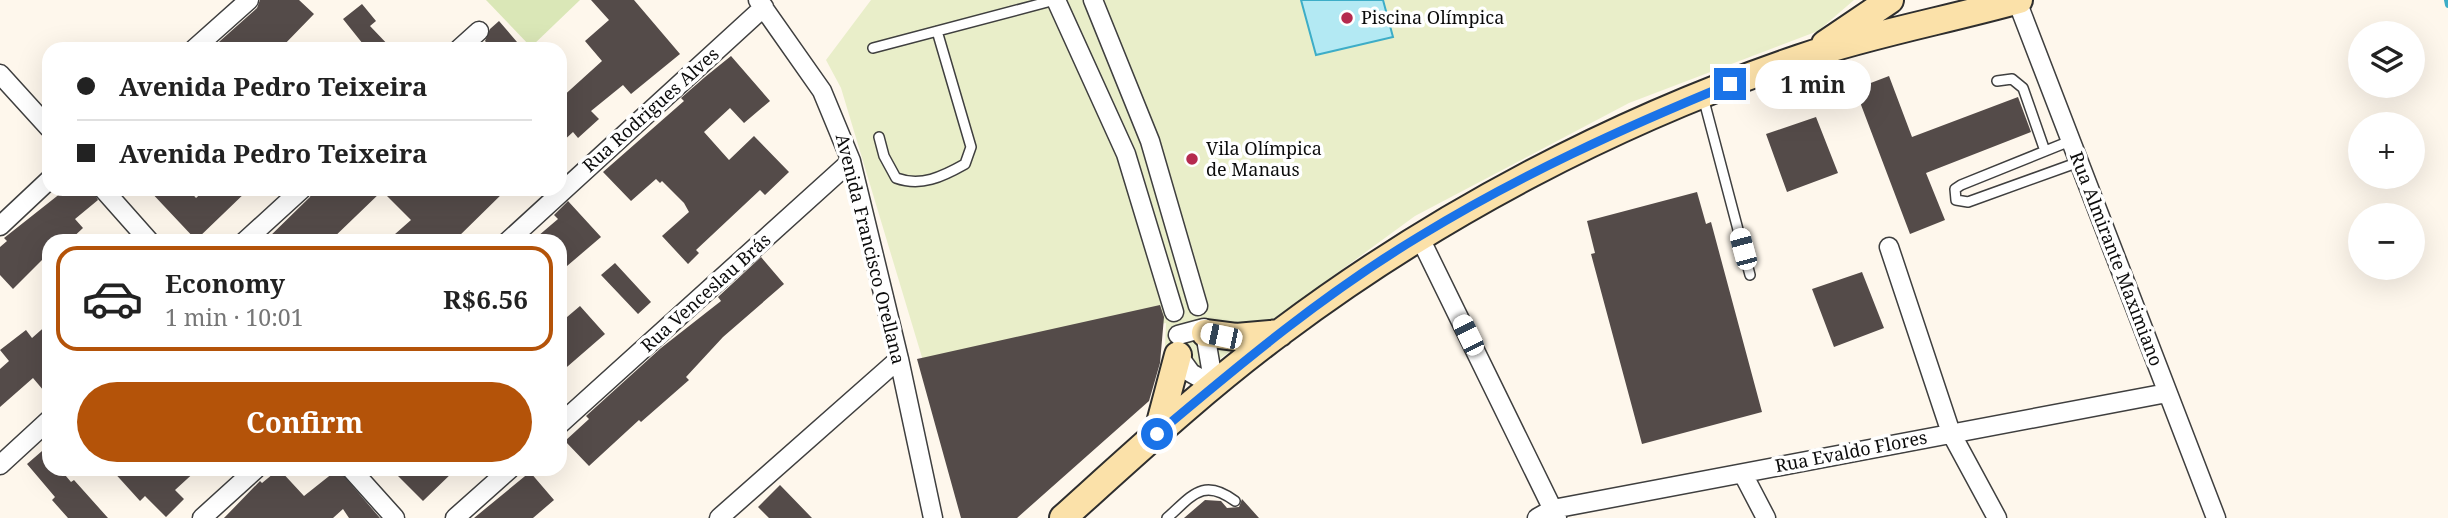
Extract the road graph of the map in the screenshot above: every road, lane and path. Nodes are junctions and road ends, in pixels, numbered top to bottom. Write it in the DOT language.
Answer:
graph roads {
  1 [pos="249,0"];
  2 [pos="1055,0"];
  3 [pos="1093,0"];
  4 [pos="1890,0"];
  5 [pos="2018,0"];
  6 [pos="761,4"];
  7 [pos="479,31"];
  8 [pos="937,31"];
  9 [pos="202,42"];
  10 [pos="467,42"];
  11 [pos="873,48"];
  12 [pos="1802,58"];
  13 [pos="0,74"];
  14 [pos="1997,81"];
  15 [pos="1702,96"];
  16 [pos="42,120"];
  17 [pos="879,137"];
  18 [pos="1150,141"];
  19 [pos="2070,141"];
  20 [pos="2045,151"];
  21 [pos="1126,154"];
  22 [pos="851,161"];
  23 [pos="2079,162"];
  24 [pos="567,186"];
  25 [pos="42,187"];
  26 [pos="109,196"];
  27 [pos="294,196"];
  28 [pos="556,196"];
  29 [pos="0,226"];
  30 [pos="143,234"];
  31 [pos="252,234"];
  32 [pos="516,234"];
  33 [pos="1419,236"];
  34 [pos="1889,247"];
  35 [pos="1750,275"];
  36 [pos="1199,306"];
  37 [pos="1174,312"];
  38 [pos="1205,331"];
  39 [pos="1280,332"];
  40 [pos="1178,345"];
  41 [pos="899,359"];
  42 [pos="1214,386"];
  43 [pos="2167,393"];
  44 [pos="567,418"];
  45 [pos="42,426"];
  46 [pos="1951,433"];
  47 [pos="1157,434"];
  48 [pos="0,465"];
  49 [pos="1744,474"];
  50 [pos="248,476"];
  51 [pos="357,476"];
  52 [pos="502,476"];
  53 [pos="1235,501"];
  54 [pos="1549,515"];
  55 [pos="202,518"];
  56 [pos="396,518"];
  57 [pos="455,518"];
  58 [pos="719,518"];
  59 [pos="933,518"];
  60 [pos="1063,518"];
  61 [pos="1167,518"];
  62 [pos="1766,518"];
  63 [pos="1997,518"];
  64 [pos="2216,518"];
  1 -- 9 [label="street"];
  2 -- 8 [label="lane"];
  2 -- 21 [label="street"];
  3 -- 18 [label="street"];
  4 -- 12 [label="street"];
  5 -- 12 [label="street"];
  5 -- 19 [label="street, Rua Almirante Maximiano"];
  6 -- 22 [label="street, Avenida Francisco Orellana"];
  6 -- 24 [label="street, Rua Rodrigues Alves"];
  7 -- 10 [label="street"];
  8 -- 11 [label="lane"];
  8 -- 17 [label="lane"];
  12 -- 15 [label="street"];
  13 -- 16 [label="street"];
  14 -- 20 [label="lane"];
  15 -- 33 [label="street"];
  15 -- 35 [label="lane"];
  18 -- 21 [label="street"];
  18 -- 36 [label="street"];
  19 -- 20 [label="lane"];
  19 -- 23 [label="street, Rua Almirante Maximiano"];
  20 -- 23 [label="lane"];
  21 -- 37 [label="street"];
  22 -- 41 [label="street, Avenida Francisco Orellana"];
  22 -- 44 [label="street, Rua Venceslau Brás"];
  23 -- 43 [label="street, Rua Almirante Maximiano"];
  25 -- 29 [label="street"];
  26 -- 30 [label="street"];
  27 -- 31 [label="street"];
  28 -- 32 [label="street, Rua Rodrigues Alves"];
  33 -- 39 [label="street"];
  33 -- 54 [label="street"];
  34 -- 46 [label="street"];
  38 -- 39 [label="street"];
  38 -- 40 [label="street"];
  38 -- 42 [label="street"];
  39 -- 42 [label="street"];
  40 -- 42 [label="street"];
  40 -- 47 [label="street"];
  41 -- 58 [label="street"];
  41 -- 59 [label="street, Avenida Francisco Orellana"];
  42 -- 47 [label="street"];
  43 -- 46 [label="street, Rua Evaldo Flores"];
  43 -- 64 [label="street, Rua Almirante Maximiano"];
  45 -- 48 [label="street"];
  46 -- 49 [label="street, Rua Evaldo Flores"];
  46 -- 63 [label="street"];
  47 -- 60 [label="street"];
  49 -- 54 [label="street, Rua Evaldo Flores"];
  49 -- 62 [label="street"];
  50 -- 55 [label="street"];
  51 -- 56 [label="street"];
  52 -- 57 [label="street"];
  53 -- 61 [label="lane"];
}
